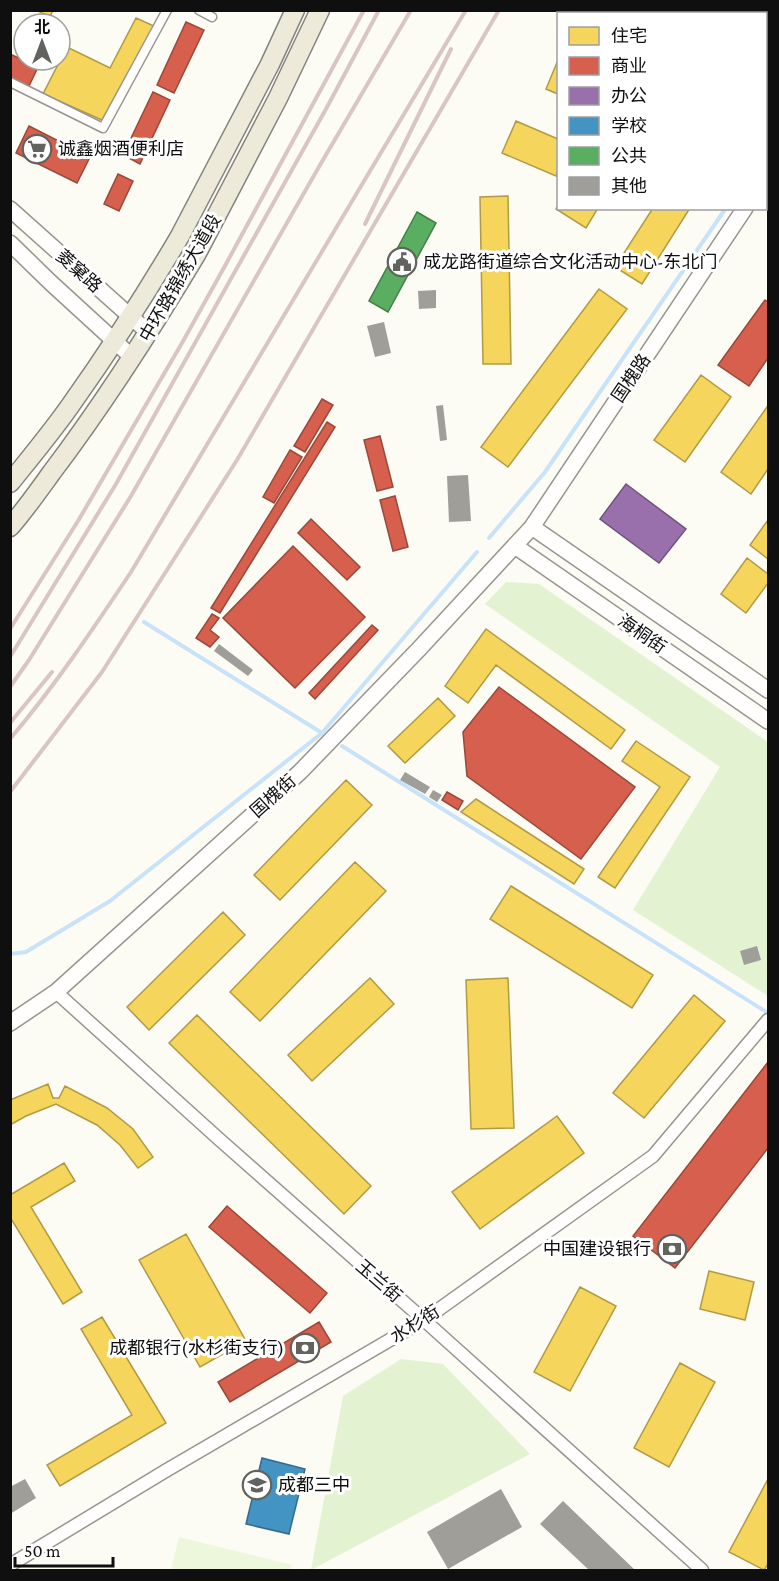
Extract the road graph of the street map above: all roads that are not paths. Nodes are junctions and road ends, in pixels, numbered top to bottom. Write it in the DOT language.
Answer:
graph roads {
  1 [pos="167,10"];
  2 [pos="200,10"];
  3 [pos="295,10"];
  4 [pos="320,10"];
  5 [pos="212,17"];
  6 [pos="10,82"];
  7 [pos="10,208"];
  8 [pos="744,210"];
  9 [pos="10,243"];
  10 [pos="130,317"];
  11 [pos="149,333"];
  12 [pos="114,342"];
  13 [pos="133,358"];
  14 [pos="10,483"];
  15 [pos="10,527"];
  16 [pos="532,527"];
  17 [pos="515,546"];
  18 [pos="768,690"];
  19 [pos="768,721"];
  20 [pos="56,992"];
  21 [pos="768,1020"];
  22 [pos="10,1023"];
  23 [pos="424,1320"];
  24 [pos="10,1565"];
  25 [pos="702,1570"];
  1 -- 6 [label="street"];
  2 -- 5 [label="street"];
  3 -- 10 [label="main road, 中环路锦绣大道段"];
  4 -- 11 [label="main road, 中环路锦绣大道段"];
  7 -- 10 [label="street, 菱窠路"];
  8 -- 16 [label="street, 国槐路"];
  9 -- 12 [label="street, 菱窠路"];
  10 -- 11 [label="street, 菱窠路"];
  10 -- 12 [label="main road, 中环路锦绣大道段"];
  11 -- 13 [label="main road, 中环路锦绣大道段"];
  12 -- 13 [label="street, 菱窠路"];
  12 -- 14 [label="main road, 中环路锦绣大道段"];
  13 -- 15 [label="main road, 中环路锦绣大道段"];
  16 -- 17 [label="street, 国槐路"];
  16 -- 18 [label="street, 海桐街"];
  17 -- 19 [label="street, 海桐街"];
  17 -- 20 [label="street, 国槐街"];
  20 -- 22 [label="street, 国槐街"];
  20 -- 23 [label="street, 玉兰街"];
  21 -- 23 [label="street, 水杉街"];
  23 -- 24 [label="street, 水杉街"];
  23 -- 25 [label="street, 玉兰街"];
}
